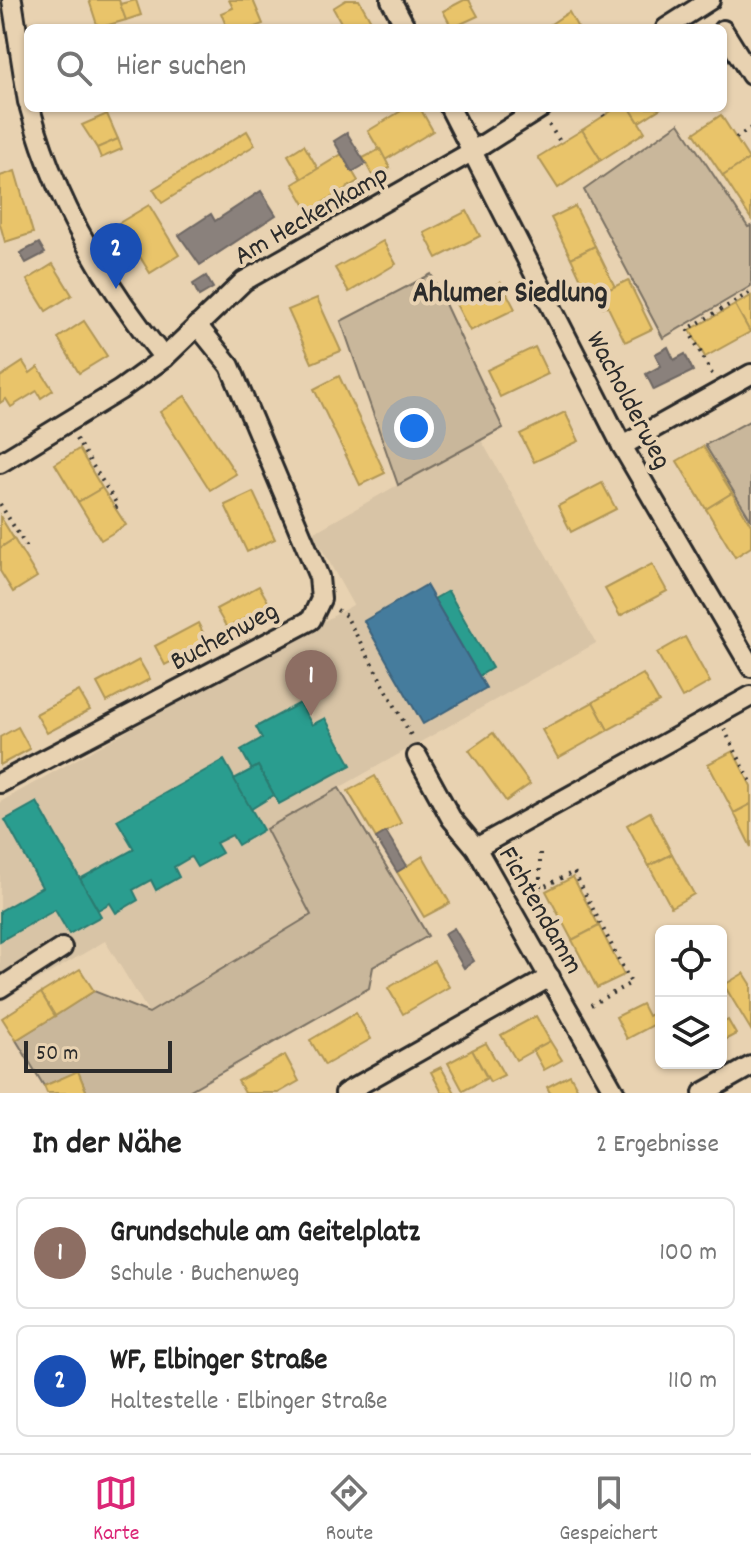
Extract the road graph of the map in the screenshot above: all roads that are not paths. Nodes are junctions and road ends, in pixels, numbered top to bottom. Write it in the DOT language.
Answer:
graph roads {
  1 [pos="12,0"];
  2 [pos="391,0"];
  3 [pos="708,1"];
  4 [pos="404,24"];
  5 [pos="672,24"];
  6 [pos="720,24"];
  7 [pos="727,37"];
  8 [pos="9,58"];
  9 [pos="751,75"];
  10 [pos="24,93"];
  11 [pos="31,112"];
  12 [pos="452,112"];
  13 [pos="535,112"];
  14 [pos="473,151"];
  15 [pos="197,325"];
  16 [pos="164,358"];
  17 [pos="751,374"];
  18 [pos="622,446"];
  19 [pos="0,463"];
  20 [pos="751,667"];
  21 [pos="751,696"];
  22 [pos="417,756"];
  23 [pos="0,783"];
  24 [pos="476,848"];
  25 [pos="62,948"];
  26 [pos="550,977"];
  27 [pos="0,988"];
  28 [pos="751,1066"];
  29 [pos="345,1093"];
  30 [pos="615,1093"];
  31 [pos="703,1093"];
  1 -- 8 [label="street"];
  2 -- 4 [label="street"];
  3 -- 5 [label="street"];
  3 -- 6 [label="street"];
  7 -- 9 [label="street"];
  8 -- 10 [label="street"];
  11 -- 16 [label="street"];
  12 -- 14 [label="street, Wacholderweg"];
  13 -- 14 [label="street, Am Heckenkamp"];
  14 -- 15 [label="street, Am Heckenkamp"];
  14 -- 18 [label="street, Wacholderweg"];
  15 -- 16 [label="street, Am Heckenkamp"];
  15 -- 23 [label="street, Buchenweg"];
  16 -- 19 [label="street, Am Heckenkamp"];
  17 -- 18 [label="street"];
  18 -- 20 [label="street, Wacholderweg"];
  21 -- 24 [label="street"];
  22 -- 24 [label="street, Fichtendamm"];
  24 -- 26 [label="street, Fichtendamm"];
  25 -- 27 [label="street"];
  26 -- 29 [label="street"];
  26 -- 30 [label="street, Fichtendamm"];
  28 -- 31 [label="street"];
}
